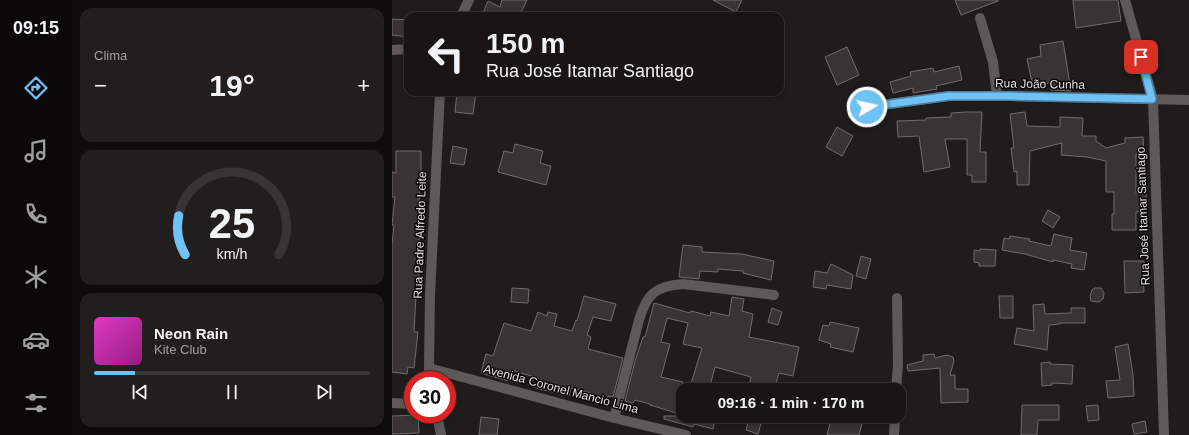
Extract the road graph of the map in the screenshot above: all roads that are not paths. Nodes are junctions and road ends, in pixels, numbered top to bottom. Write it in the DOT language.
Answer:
graph roads {
  1 [pos="469,0"];
  2 [pos="1125,0"];
  3 [pos="463,12"];
  4 [pos="980,18"];
  5 [pos="404,49"];
  6 [pos="392,50"];
  7 [pos="440,96"];
  8 [pos="996,96"];
  9 [pos="1152,99"];
  10 [pos="1189,100"];
  11 [pos="867,107"];
  12 [pos="774,295"];
  13 [pos="897,298"];
  14 [pos="429,368"];
  15 [pos="430,371"];
  16 [pos="897,383"];
  17 [pos="392,402"];
  18 [pos="404,403"];
  19 [pos="614,418"];
  20 [pos="439,423"];
  21 [pos="895,423"];
  22 [pos="441,435"];
  23 [pos="686,435"];
  24 [pos="894,435"];
  25 [pos="1164,435"];
  1 -- 3 [label="street"];
  2 -- 9 [label="street, Rua José Itamar Santiago"];
  4 -- 8 [label="street"];
  5 -- 6 [label="street"];
  7 -- 14 [label="street, Rua Padre Alfredo Leite"];
  8 -- 9 [label="street, Rua João Cunha"];
  8 -- 11 [label="street, Rua João Cunha"];
  9 -- 10 [label="street, Rua João Cunha"];
  9 -- 25 [label="street, Rua José Itamar Santiago"];
  12 -- 19 [label="street"];
  13 -- 16 [label="street"];
  14 -- 15 [label="street, Rua Padre Alfredo Leite"];
  14 -- 19 [label="street, Avenida Coronel Mancio Lima"];
  17 -- 18 [label="street"];
  19 -- 23 [label="street, Avenida Coronel Mancio Lima"];
  20 -- 22 [label="street"];
  21 -- 24 [label="street"];
}
